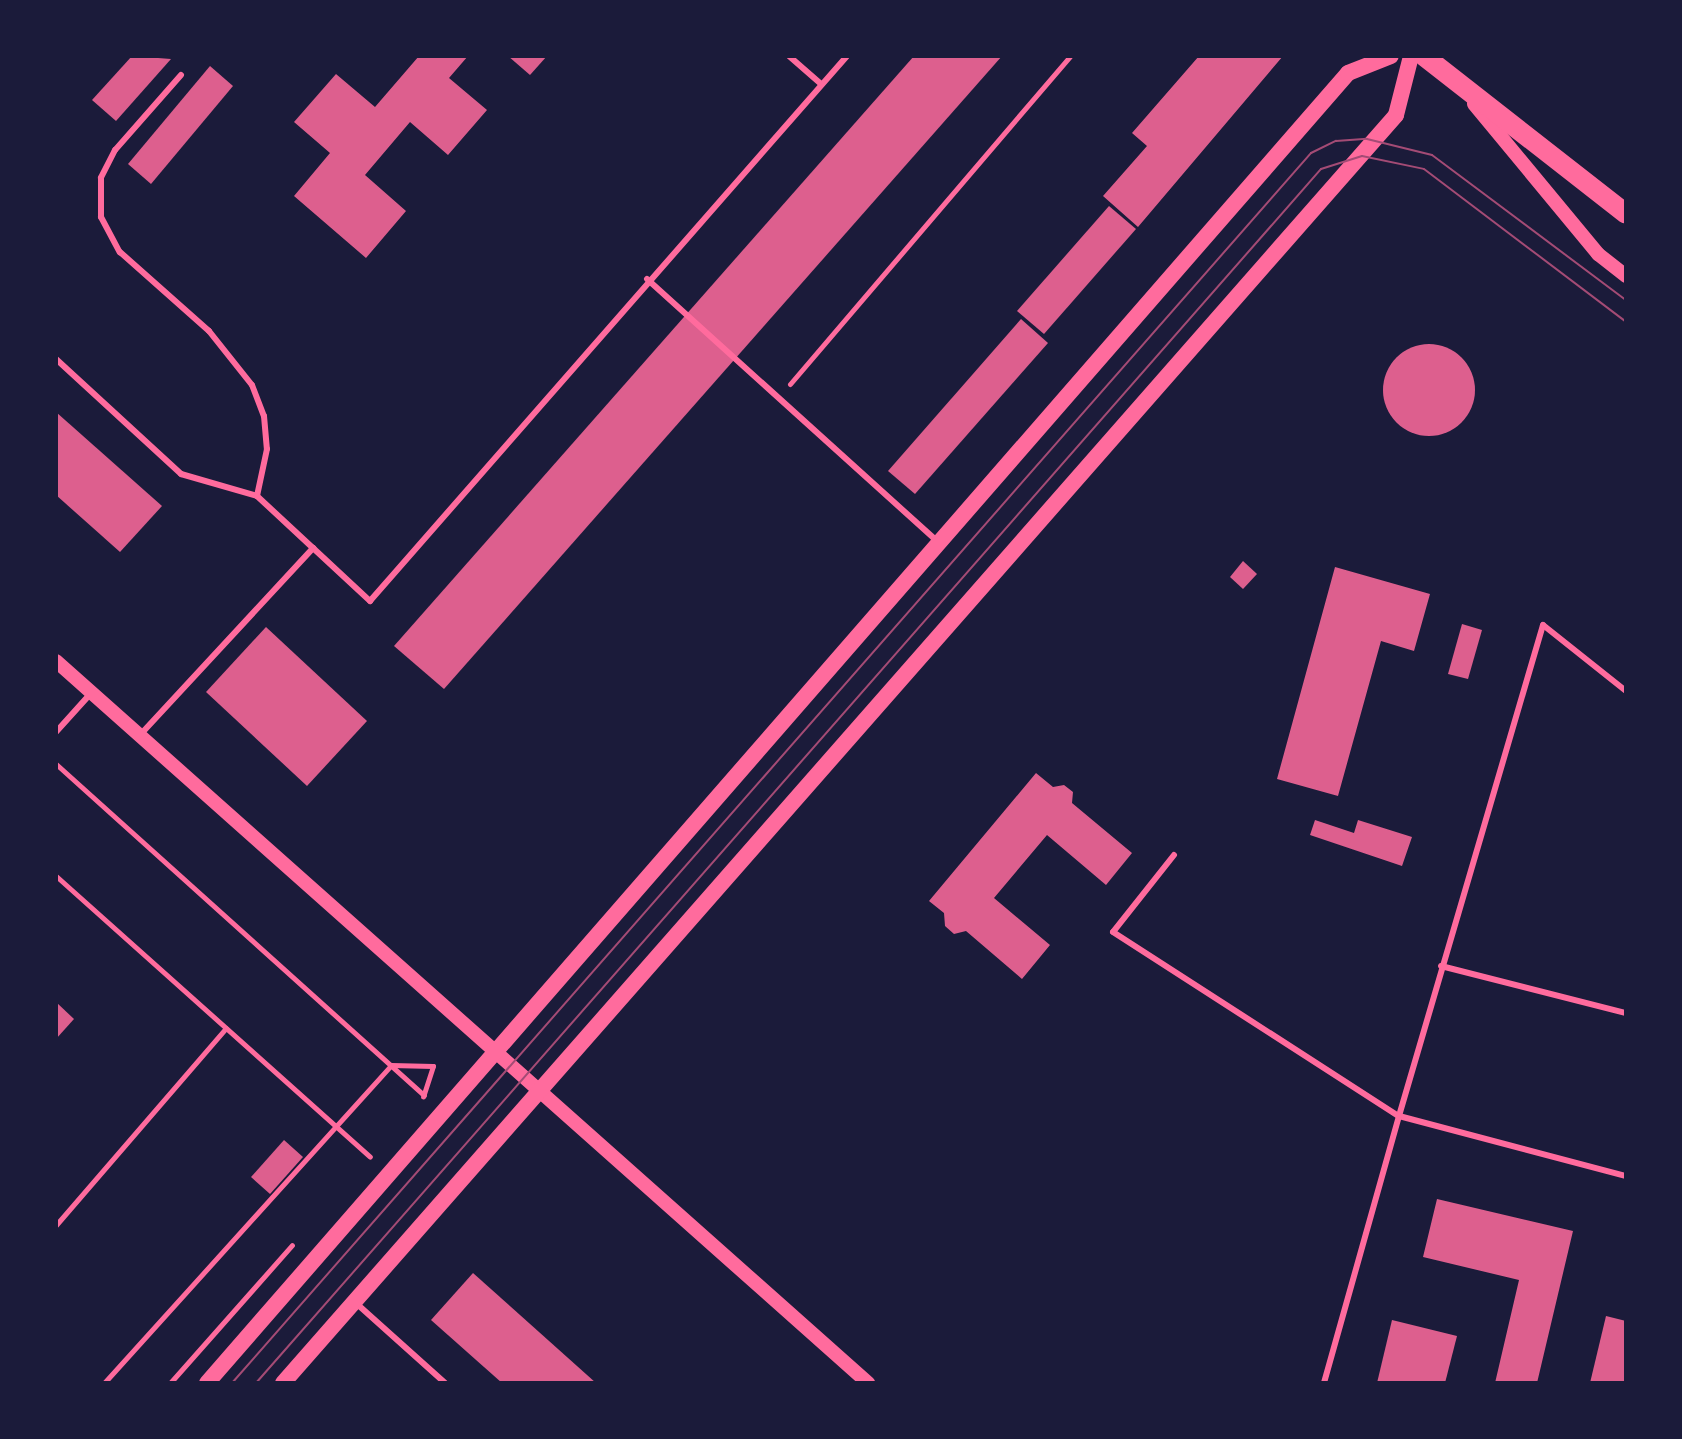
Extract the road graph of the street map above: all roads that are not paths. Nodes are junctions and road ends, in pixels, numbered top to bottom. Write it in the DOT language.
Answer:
graph roads {
  1 [pos="789,56"];
  2 [pos="847,56"];
  3 [pos="1391,56"];
  4 [pos="1411,56"];
  5 [pos="1424,56"];
  6 [pos="181,75"];
  7 [pos="821,84"];
  8 [pos="1466,94"];
  9 [pos="1626,214"];
  10 [pos="1626,276"];
  11 [pos="647,279"];
  12 [pos="56,359"];
  13 [pos="257,496"];
  14 [pos="939,544"];
  15 [pos="313,548"];
  16 [pos="56,661"];
  17 [pos="1626,691"];
  18 [pos="92,692"];
  19 [pos="56,732"];
  20 [pos="140,735"];
  21 [pos="1174,855"];
  22 [pos="1441,966"];
  23 [pos="1626,1013"];
  24 [pos="497,1052"];
  25 [pos="540,1090"];
  26 [pos="1399,1116"];
  27 [pos="1626,1176"];
  28 [pos="354,1302"];
  29 [pos="207,1383"];
  30 [pos="283,1383"];
  31 [pos="445,1383"];
  32 [pos="868,1383"];
  33 [pos="1324,1383"];
  1 -- 7 [label="lane"];
  2 -- 7 [label="lane"];
  3 -- 14 [label="main road"];
  4 -- 25 [label="main road"];
  5 -- 8 [label="main road"];
  6 -- 13 [label="lane"];
  7 -- 11 [label="lane"];
  8 -- 9 [label="main road"];
  8 -- 10 [label="street"];
  11 -- 14 [label="lane"];
  11 -- 15 [label="lane"];
  12 -- 13 [label="lane"];
  13 -- 15 [label="lane"];
  14 -- 24 [label="main road"];
  15 -- 20 [label="lane"];
  16 -- 18 [label="street"];
  17 -- 22 [label="lane"];
  18 -- 19 [label="lane"];
  18 -- 20 [label="street"];
  20 -- 24 [label="street"];
  21 -- 26 [label="lane"];
  22 -- 23 [label="lane"];
  22 -- 26 [label="lane"];
  24 -- 25 [label="street"];
  24 -- 29 [label="main road"];
  25 -- 28 [label="main road"];
  25 -- 32 [label="street"];
  26 -- 27 [label="lane"];
  26 -- 33 [label="lane"];
  28 -- 30 [label="main road"];
  28 -- 31 [label="lane"];
}
